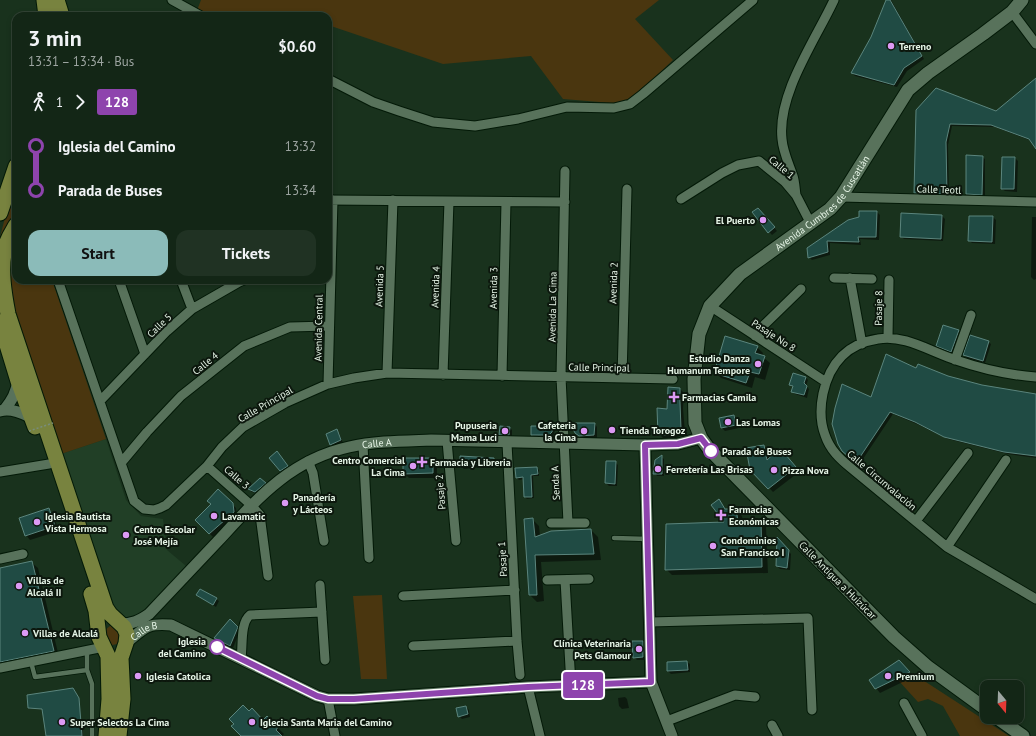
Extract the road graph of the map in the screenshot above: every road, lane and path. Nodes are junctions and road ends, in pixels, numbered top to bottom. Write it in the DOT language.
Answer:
graph roads {
  1 [pos="44,0"];
  2 [pos="57,0"];
  3 [pos="172,0"];
  4 [pos="754,0"];
  5 [pos="834,0"];
  6 [pos="1022,0"];
  7 [pos="46,12"];
  8 [pos="61,12"];
  9 [pos="194,12"];
  10 [pos="1012,12"];
  11 [pos="1036,44"];
  12 [pos="332,81"];
  13 [pos="565,172"];
  14 [pos="12,178"];
  15 [pos="627,189"];
  16 [pos="796,195"];
  17 [pos="841,197"];
  18 [pos="681,199"];
  19 [pos="332,200"];
  20 [pos="393,200"];
  21 [pos="449,201"];
  22 [pos="506,202"];
  23 [pos="565,202"];
  24 [pos="1036,202"];
  25 [pos="0,214"];
  26 [pos="811,224"];
  27 [pos="12,232"];
  28 [pos="834,278"];
  29 [pos="850,278"];
  30 [pos="872,279"];
  31 [pos="890,280"];
  32 [pos="59,284"];
  33 [pos="120,284"];
  34 [pos="183,284"];
  35 [pos="236,284"];
  36 [pos="329,284"];
  37 [pos="801,289"];
  38 [pos="710,306"];
  39 [pos="192,309"];
  40 [pos="970,315"];
  41 [pos="329,326"];
  42 [pos="1,331"];
  43 [pos="755,336"];
  44 [pos="888,337"];
  45 [pos="862,344"];
  46 [pos="145,354"];
  47 [pos="955,360"];
  48 [pos="387,374"];
  49 [pos="443,375"];
  50 [pos="502,376"];
  51 [pos="561,377"];
  52 [pos="1036,377"];
  53 [pos="622,378"];
  54 [pos="673,379"];
  55 [pos="18,382"];
  56 [pos="826,382"];
  57 [pos="328,384"];
  58 [pos="100,401"];
  59 [pos="3,410"];
  60 [pos="53,423"];
  61 [pos="30,425"];
  62 [pos="701,438"];
  63 [pos="447,441"];
  64 [pos="564,442"];
  65 [pos="507,443"];
  66 [pos="363,445"];
  67 [pos="645,445"];
  68 [pos="968,453"];
  69 [pos="1006,460"];
  70 [pos="308,461"];
  71 [pos="121,463"];
  72 [pos="49,464"];
  73 [pos="207,466"];
  74 [pos="0,472"];
  75 [pos="251,505"];
  76 [pos="916,521"];
  77 [pos="551,523"];
  78 [pos="568,523"];
  79 [pos="585,523"];
  80 [pos="614,538"];
  81 [pos="648,539"];
  82 [pos="324,541"];
  83 [pos="456,541"];
  84 [pos="947,547"];
  85 [pos="24,554"];
  86 [pos="369,558"];
  87 [pos="0,559"];
  88 [pos="268,576"];
  89 [pos="589,579"];
  90 [pos="547,580"];
  91 [pos="565,580"];
  92 [pos="320,585"];
  93 [pos="515,590"];
  94 [pos="403,596"];
  95 [pos="1036,599"];
  96 [pos="160,602"];
  97 [pos="322,612"];
  98 [pos="118,622"];
  99 [pos="650,622"];
  100 [pos="171,625"];
  101 [pos="99,630"];
  102 [pos="517,642"];
  103 [pos="126,643"];
  104 [pos="413,646"];
  105 [pos="104,647"];
  106 [pos="86,650"];
  107 [pos="241,658"];
  108 [pos="325,660"];
  109 [pos="31,662"];
  110 [pos="0,668"];
  111 [pos="87,670"];
  112 [pos="520,675"];
  113 [pos="651,682"];
  114 [pos="571,685"];
  115 [pos="528,687"];
  116 [pos="755,696"];
  117 [pos="328,699"];
  118 [pos="904,703"];
  119 [pos="980,705"];
  120 [pos="812,710"];
  121 [pos="667,721"];
  122 [pos="1006,724"];
  123 [pos="772,725"];
  124 [pos="92,736"];
  125 [pos="106,736"];
  126 [pos="119,736"];
  127 [pos="335,736"];
  128 [pos="540,736"];
  129 [pos="672,736"];
  130 [pos="778,736"];
  131 [pos="922,736"];
  132 [pos="1023,736"];
  1 -- 7 [label="highway"];
  2 -- 8 [label="highway"];
  3 -- 9 [label="street"];
  4 -- 12 [label="street"];
  5 -- 16 [label="street"];
  6 -- 10 [label="main road, Avenida Cumbres de Cuscatlán"];
  10 -- 11 [label="street"];
  10 -- 17 [label="main road, Avenida Cumbres de Cuscatlán"];
  13 -- 23 [label="street, Avenida La Cima"];
  14 -- 25 [label="highway"];
  15 -- 53 [label="street, Avenida 2"];
  16 -- 18 [label="street, Calle 1"];
  16 -- 26 [label="street, Calle 1"];
  17 -- 24 [label="street, Calle Teotl"];
  17 -- 26 [label="main road, Avenida Cumbres de Cuscatlán"];
  19 -- 20 [label="street"];
  20 -- 21 [label="street"];
  20 -- 48 [label="street, Avenida 5"];
  21 -- 22 [label="street"];
  21 -- 49 [label="street, Avenida 4"];
  22 -- 23 [label="street"];
  22 -- 50 [label="street, Avenida 3"];
  23 -- 51 [label="street, Avenida La Cima"];
  26 -- 38 [label="main road, Avenida Cumbres de Cuscatlán"];
  27 -- 98 [label="highway"];
  28 -- 29 [label="street"];
  29 -- 30 [label="street"];
  29 -- 45 [label="street"];
  31 -- 44 [label="street, Pasaje 8"];
  32 -- 58 [label="street, Calle Principal"];
  33 -- 46 [label="street"];
  34 -- 39 [label="street"];
  35 -- 39 [label="street, Calle 5"];
  36 -- 41 [label="street, Avenida Central"];
  37 -- 43 [label="street"];
  38 -- 43 [label="street, Pasaje No 8"];
  38 -- 62 [label="main road, Avenida Cumbres de Cuscatlán"];
  39 -- 46 [label="street, Calle 5"];
  40 -- 47 [label="street"];
  41 -- 57 [label="street, Avenida Central"];
  41 -- 71 [label="street, Calle 4"];
  42 -- 55 [label="highway"];
  43 -- 56 [label="street, Pasaje No 8"];
  44 -- 45 [label="street, Calle Circunvalación"];
  44 -- 47 [label="street, Calle Circunvalación"];
  45 -- 56 [label="street, Calle Circunvalación"];
  46 -- 58 [label="street, Calle 5"];
  47 -- 52 [label="street, Calle Circunvalación"];
  48 -- 49 [label="street, Calle Principal"];
  48 -- 57 [label="street, Calle Principal"];
  49 -- 50 [label="street, Calle Principal"];
  50 -- 51 [label="street, Calle Principal"];
  51 -- 53 [label="street, Calle Principal"];
  51 -- 64 [label="street, Avenida La Cima"];
  53 -- 54 [label="street, Calle Principal"];
  55 -- 59 [label="street"];
  55 -- 61 [label="highway"];
  56 -- 76 [label="street, Calle Circunvalación"];
  57 -- 73 [label="street, Calle Principal"];
  58 -- 71 [label="street, Calle Principal"];
  59 -- 61 [label="street"];
  60 -- 61 [label="path, bridge"];
  61 -- 72 [label="highway"];
  62 -- 67 [label="street, Calle A"];
  62 -- 119 [label="main road, Calle Antigua a Huizúcar"];
  63 -- 65 [label="street, Calle A"];
  63 -- 66 [label="street, Calle A"];
  63 -- 83 [label="street, Pasaje 2"];
  64 -- 65 [label="street, Calle A"];
  64 -- 67 [label="street, Calle A"];
  64 -- 78 [label="street, Senda A"];
  65 -- 93 [label="street, Pasaje 1"];
  66 -- 70 [label="street, Calle A"];
  66 -- 86 [label="street"];
  67 -- 81 [label="street"];
  68 -- 76 [label="street"];
  69 -- 84 [label="street"];
  70 -- 75 [label="street, Calle A"];
  70 -- 82 [label="street"];
  71 -- 73 [label="street, Calle Principal"];
  72 -- 74 [label="street"];
  72 -- 101 [label="highway"];
  73 -- 75 [label="street, Calle 3"];
  75 -- 88 [label="street, Calle 3"];
  75 -- 96 [label="street, Calle A"];
  76 -- 84 [label="street, Calle Circunvalación"];
  77 -- 78 [label="street"];
  78 -- 79 [label="street"];
  80 -- 81 [label="lane"];
  81 -- 99 [label="street"];
  84 -- 95 [label="street, Calle Circunvalación"];
  85 -- 87 [label="street"];
  89 -- 91 [label="street"];
  90 -- 91 [label="street"];
  91 -- 114 [label="street"];
  92 -- 97 [label="street"];
  93 -- 94 [label="street"];
  93 -- 102 [label="street, Pasaje 1"];
  96 -- 98 [label="street, Calle A"];
  96 -- 100 [label="street"];
  97 -- 107 [label="street"];
  97 -- 108 [label="street"];
  98 -- 101 [label="highway"];
  98 -- 103 [label="highway"];
  99 -- 113 [label="street"];
  99 -- 120 [label="street"];
  100 -- 103 [label="street, Calle B"];
  100 -- 107 [label="street, Calle B"];
  101 -- 105 [label="highway"];
  102 -- 104 [label="street"];
  102 -- 112 [label="street, Pasaje 1"];
  103 -- 105 [label="highway"];
  103 -- 126 [label="highway"];
  105 -- 106 [label="street"];
  105 -- 125 [label="highway"];
  106 -- 109 [label="street"];
  106 -- 111 [label="lane"];
  107 -- 117 [label="street, Calle B"];
  109 -- 110 [label="street"];
  109 -- 111 [label="lane"];
  111 -- 124 [label="lane"];
  113 -- 114 [label="street, Calle B"];
  113 -- 121 [label="street"];
  114 -- 115 [label="street, Calle B"];
  115 -- 117 [label="street, Calle B"];
  115 -- 128 [label="street"];
  116 -- 121 [label="street"];
  117 -- 127 [label="street"];
  118 -- 131 [label="street"];
  121 -- 129 [label="street"];
  122 -- 132 [label="main road"];
  123 -- 130 [label="street"];
}
